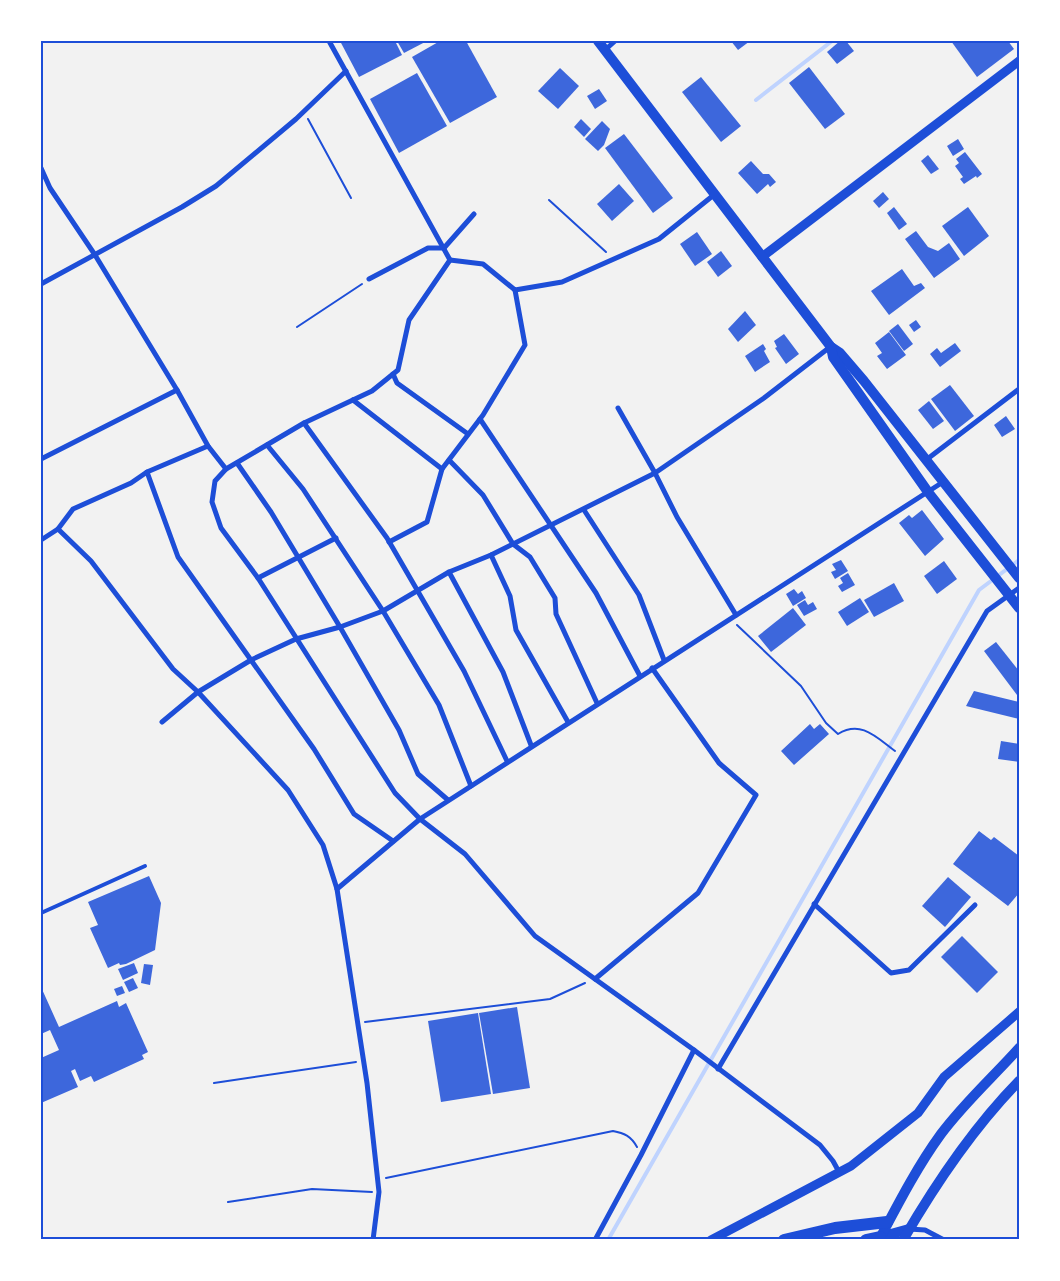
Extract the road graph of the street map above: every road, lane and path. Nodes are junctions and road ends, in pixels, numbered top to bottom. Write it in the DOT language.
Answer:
graph roads {
  1 [pos="329,41"];
  2 [pos="616,41"];
  3 [pos="602,45"];
  4 [pos="1019,61"];
  5 [pos="346,71"];
  6 [pos="304,111"];
  7 [pos="41,168"];
  8 [pos="715,194"];
  9 [pos="351,198"];
  10 [pos="549,200"];
  11 [pos="474,214"];
  12 [pos="444,248"];
  13 [pos="95,256"];
  14 [pos="762,257"];
  15 [pos="614,259"];
  16 [pos="450,260"];
  17 [pos="368,280"];
  18 [pos="41,284"];
  19 [pos="515,290"];
  20 [pos="298,327"];
  21 [pos="830,347"];
  22 [pos="393,374"];
  23 [pos="1019,389"];
  24 [pos="177,390"];
  25 [pos="353,400"];
  26 [pos="618,408"];
  27 [pos="480,419"];
  28 [pos="304,423"];
  29 [pos="468,434"];
  30 [pos="266,445"];
  31 [pos="208,446"];
  32 [pos="41,459"];
  33 [pos="449,460"];
  34 [pos="926,460"];
  35 [pos="237,463"];
  36 [pos="442,468"];
  37 [pos="226,469"];
  38 [pos="146,472"];
  39 [pos="655,473"];
  40 [pos="943,482"];
  41 [pos="928,492"];
  42 [pos="584,510"];
  43 [pos="551,526"];
  44 [pos="58,529"];
  45 [pos="336,538"];
  46 [pos="41,540"];
  47 [pos="389,542"];
  48 [pos="513,544"];
  49 [pos="491,555"];
  50 [pos="298,558"];
  51 [pos="449,572"];
  52 [pos="258,578"];
  53 [pos="1019,578"];
  54 [pos="1019,588"];
  55 [pos="418,591"];
  56 [pos="1007,593"];
  57 [pos="1019,608"];
  58 [pos="383,611"];
  59 [pos="736,615"];
  60 [pos="730,618"];
  61 [pos="340,627"];
  62 [pos="296,639"];
  63 [pos="251,660"];
  64 [pos="664,660"];
  65 [pos="652,668"];
  66 [pos="640,676"];
  67 [pos="198,692"];
  68 [pos="597,703"];
  69 [pos="162,722"];
  70 [pos="568,722"];
  71 [pos="887,745"];
  72 [pos="531,746"];
  73 [pos="507,761"];
  74 [pos="471,786"];
  75 [pos="448,800"];
  76 [pos="420,819"];
  77 [pos="393,841"];
  78 [pos="145,866"];
  79 [pos="337,889"];
  80 [pos="814,904"];
  81 [pos="976,905"];
  82 [pos="41,913"];
  83 [pos="595,979"];
  84 [pos="1019,1012"];
  85 [pos="358,1023"];
  86 [pos="1019,1048"];
  87 [pos="694,1050"];
  88 [pos="364,1061"];
  89 [pos="718,1070"];
  90 [pos="1019,1081"];
  91 [pos="214,1083"];
  92 [pos="642,1156"];
  93 [pos="839,1172"];
  94 [pos="378,1180"];
  95 [pos="379,1192"];
  96 [pos="228,1202"];
  97 [pos="887,1222"];
  98 [pos="910,1229"];
  99 [pos="880,1238"];
  100 [pos="373,1240"];
  101 [pos="594,1240"];
  102 [pos="711,1240"];
  103 [pos="784,1240"];
  104 [pos="866,1240"];
  105 [pos="903,1240"];
  106 [pos="944,1240"];
  1 -- 5 [label="street"];
  2 -- 3 [label="street"];
  3 -- 8 [label="main road"];
  4 -- 14 [label="street"];
  5 -- 6 [label="street"];
  5 -- 12 [label="street"];
  6 -- 9 [label="path"];
  6 -- 13 [label="street"];
  7 -- 13 [label="street"];
  8 -- 14 [label="main road"];
  8 -- 15 [label="street"];
  10 -- 15 [label="path"];
  11 -- 12 [label="street"];
  12 -- 16 [label="street"];
  12 -- 17 [label="street"];
  13 -- 18 [label="street"];
  13 -- 24 [label="street"];
  14 -- 21 [label="main road"];
  15 -- 19 [label="street"];
  16 -- 19 [label="street"];
  16 -- 22 [label="street"];
  17 -- 20 [label="path"];
  19 -- 27 [label="street"];
  21 -- 34 [label="main road"];
  21 -- 39 [label="street"];
  21 -- 41 [label="main road"];
  22 -- 25 [label="street"];
  22 -- 29 [label="street"];
  23 -- 34 [label="street"];
  24 -- 31 [label="street"];
  24 -- 32 [label="street"];
  25 -- 28 [label="street"];
  25 -- 36 [label="street"];
  26 -- 39 [label="street"];
  27 -- 29 [label="street"];
  27 -- 43 [label="street"];
  28 -- 30 [label="street"];
  28 -- 47 [label="street"];
  29 -- 33 [label="street"];
  30 -- 35 [label="street"];
  30 -- 45 [label="street"];
  31 -- 37 [label="street"];
  31 -- 38 [label="street"];
  33 -- 36 [label="street"];
  33 -- 48 [label="street"];
  34 -- 40 [label="main road"];
  35 -- 37 [label="street"];
  35 -- 50 [label="street"];
  36 -- 47 [label="street"];
  37 -- 52 [label="street"];
  38 -- 44 [label="street"];
  38 -- 63 [label="street"];
  39 -- 42 [label="street"];
  39 -- 59 [label="street"];
  40 -- 41 [label="street"];
  40 -- 53 [label="main road"];
  41 -- 56 [label="main road"];
  41 -- 59 [label="street"];
  42 -- 43 [label="street"];
  42 -- 64 [label="street"];
  43 -- 48 [label="street"];
  43 -- 66 [label="street"];
  44 -- 46 [label="street"];
  44 -- 67 [label="street"];
  45 -- 50 [label="street"];
  45 -- 58 [label="street"];
  47 -- 55 [label="street"];
  48 -- 49 [label="street"];
  48 -- 68 [label="street"];
  49 -- 51 [label="street"];
  49 -- 70 [label="street"];
  50 -- 52 [label="street"];
  50 -- 61 [label="street"];
  51 -- 55 [label="street"];
  51 -- 72 [label="street"];
  52 -- 62 [label="street"];
  54 -- 56 [label="street"];
  55 -- 58 [label="street"];
  55 -- 73 [label="street"];
  56 -- 57 [label="main road"];
  56 -- 80 [label="street"];
  58 -- 61 [label="street"];
  58 -- 74 [label="street"];
  59 -- 60 [label="street"];
  60 -- 64 [label="street"];
  60 -- 71 [label="path"];
  61 -- 62 [label="street"];
  61 -- 75 [label="street"];
  62 -- 63 [label="street"];
  62 -- 76 [label="street"];
  63 -- 67 [label="street"];
  63 -- 77 [label="street"];
  64 -- 65 [label="street"];
  65 -- 66 [label="street"];
  65 -- 83 [label="street"];
  66 -- 68 [label="street"];
  67 -- 69 [label="street"];
  67 -- 79 [label="street"];
  68 -- 70 [label="street"];
  70 -- 72 [label="street"];
  72 -- 73 [label="street"];
  73 -- 74 [label="street"];
  74 -- 75 [label="street"];
  75 -- 76 [label="street"];
  76 -- 77 [label="street"];
  76 -- 83 [label="street"];
  77 -- 79 [label="street"];
  78 -- 82 [label="lane"];
  79 -- 85 [label="street"];
  80 -- 81 [label="street"];
  80 -- 89 [label="street"];
  83 -- 85 [label="path"];
  83 -- 87 [label="street"];
  84 -- 93 [label="street"];
  85 -- 88 [label="street"];
  86 -- 97 [label="main road"];
  87 -- 89 [label="street"];
  87 -- 92 [label="street"];
  88 -- 91 [label="path"];
  88 -- 94 [label="street"];
  89 -- 93 [label="street"];
  90 -- 98 [label="main road"];
  92 -- 94 [label="path"];
  92 -- 101 [label="street"];
  93 -- 102 [label="street"];
  94 -- 95 [label="street"];
  95 -- 96 [label="path"];
  95 -- 100 [label="street"];
  97 -- 98 [label="main road"];
  97 -- 99 [label="main road"];
  97 -- 103 [label="highway"];
  98 -- 99 [label="main road"];
  98 -- 105 [label="main road"];
  98 -- 106 [label="street"];
  99 -- 104 [label="highway"];
}
